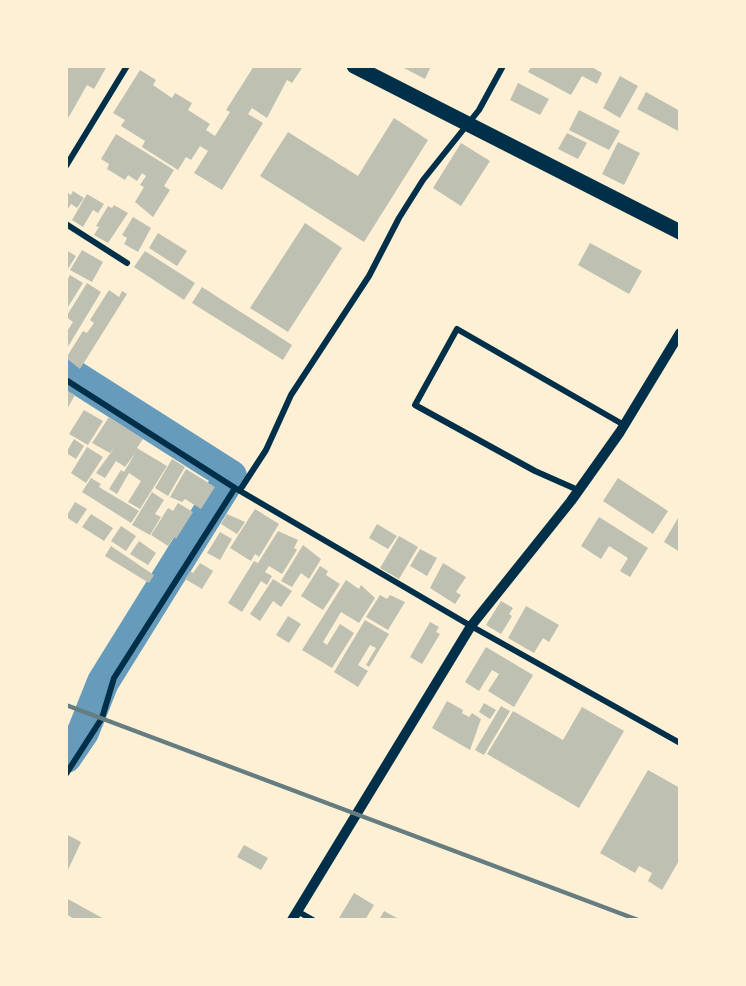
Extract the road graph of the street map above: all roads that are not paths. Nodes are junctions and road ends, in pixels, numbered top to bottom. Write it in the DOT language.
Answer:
graph roads {
  1 [pos="127,66"];
  2 [pos="354,66"];
  3 [pos="503,66"];
  4 [pos="468,125"];
  5 [pos="66,166"];
  6 [pos="66,224"];
  7 [pos="680,232"];
  8 [pos="127,263"];
  9 [pos="680,333"];
  10 [pos="66,380"];
  11 [pos="624,425"];
  12 [pos="238,489"];
  13 [pos="578,490"];
  14 [pos="471,626"];
  15 [pos="680,743"];
  16 [pos="66,774"];
  17 [pos="295,915"];
  18 [pos="313,920"];
  1 -- 5 [label="street"];
  2 -- 4 [label="highway"];
  3 -- 4 [label="street"];
  4 -- 7 [label="highway"];
  4 -- 12 [label="street"];
  6 -- 8 [label="street"];
  9 -- 11 [label="street"];
  10 -- 12 [label="street"];
  11 -- 13 [label="street"];
  11 -- 13 [label="street"];
  12 -- 14 [label="street"];
  12 -- 16 [label="street"];
  13 -- 14 [label="street"];
  14 -- 15 [label="street"];
  14 -- 17 [label="street"];
  17 -- 18 [label="street"];
}
